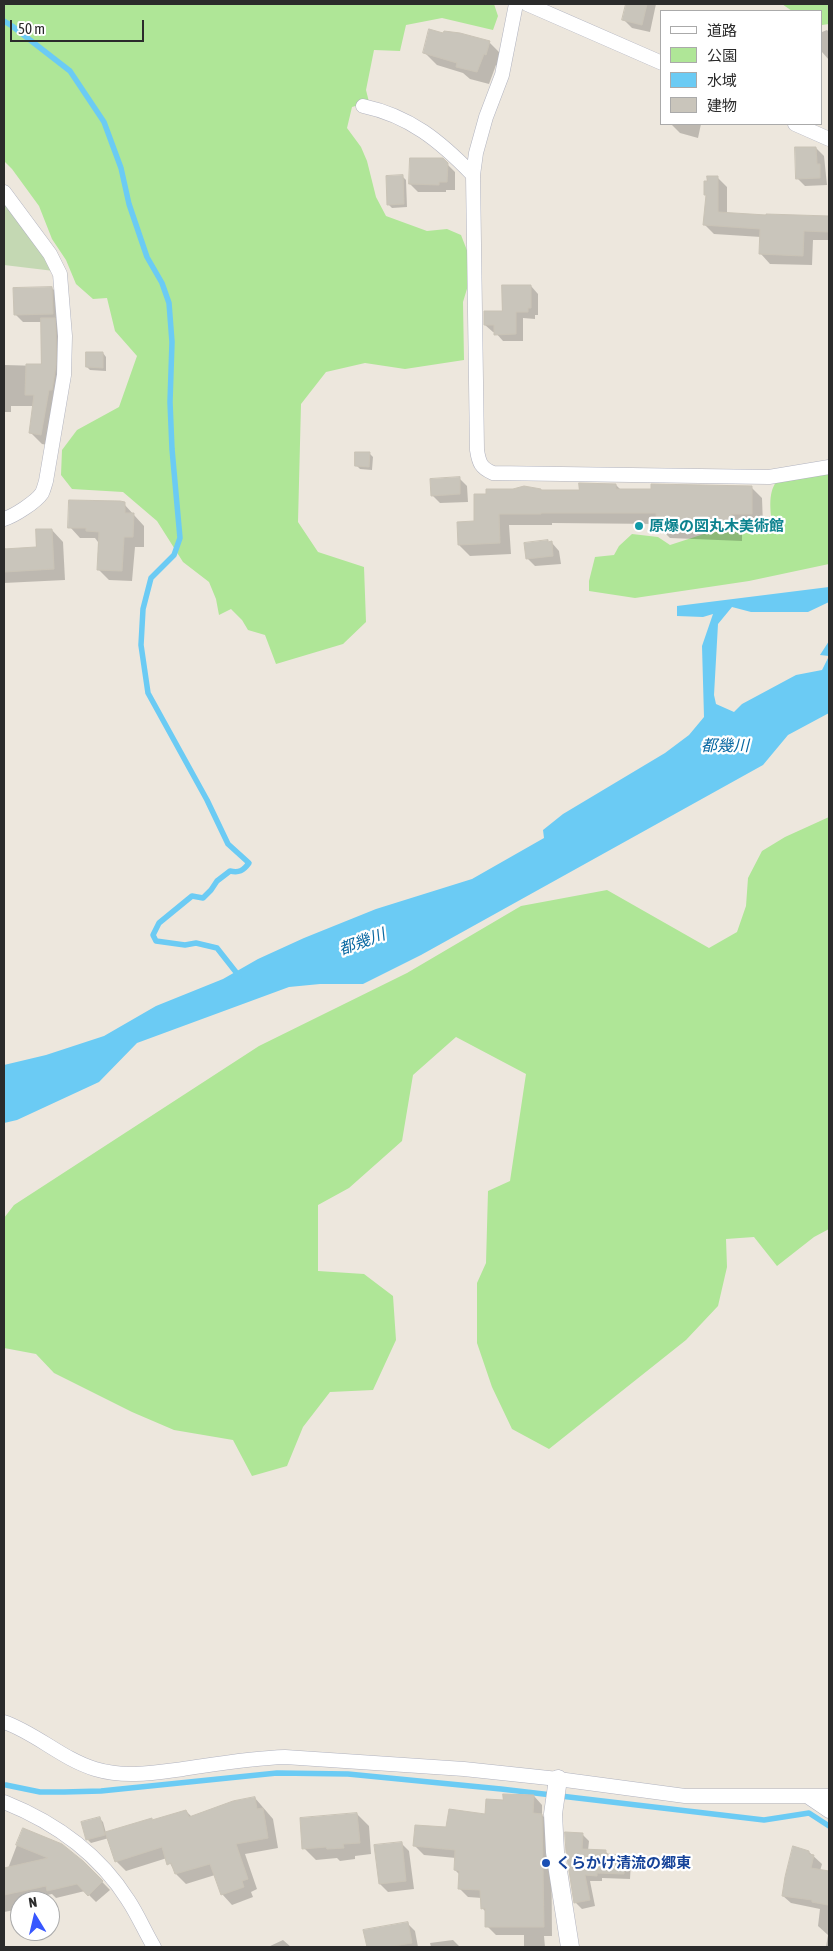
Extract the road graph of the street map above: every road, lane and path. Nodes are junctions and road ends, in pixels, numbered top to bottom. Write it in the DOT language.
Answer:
graph roads {
  1 [pos="516,4"];
  2 [pos="527,4"];
  3 [pos="660,62"];
  4 [pos="363,106"];
  5 [pos="797,125"];
  6 [pos="829,139"];
  7 [pos="472,175"];
  8 [pos="4,192"];
  9 [pos="829,467"];
  10 [pos="4,519"];
  11 [pos="4,1722"];
  12 [pos="558,1779"];
  13 [pos="807,1796"];
  14 [pos="829,1796"];
  15 [pos="4,1802"];
  16 [pos="829,1811"];
  17 [pos="154,1947"];
  18 [pos="570,1947"];
  1 -- 7 [label="street"];
  2 -- 3 [label="street"];
  4 -- 7 [label="street"];
  5 -- 6 [label="street"];
  7 -- 9 [label="street"];
  8 -- 10 [label="street"];
  11 -- 12 [label="street"];
  12 -- 13 [label="street"];
  12 -- 18 [label="street"];
  13 -- 14 [label="street"];
  13 -- 16 [label="street"];
  15 -- 17 [label="street"];
}
